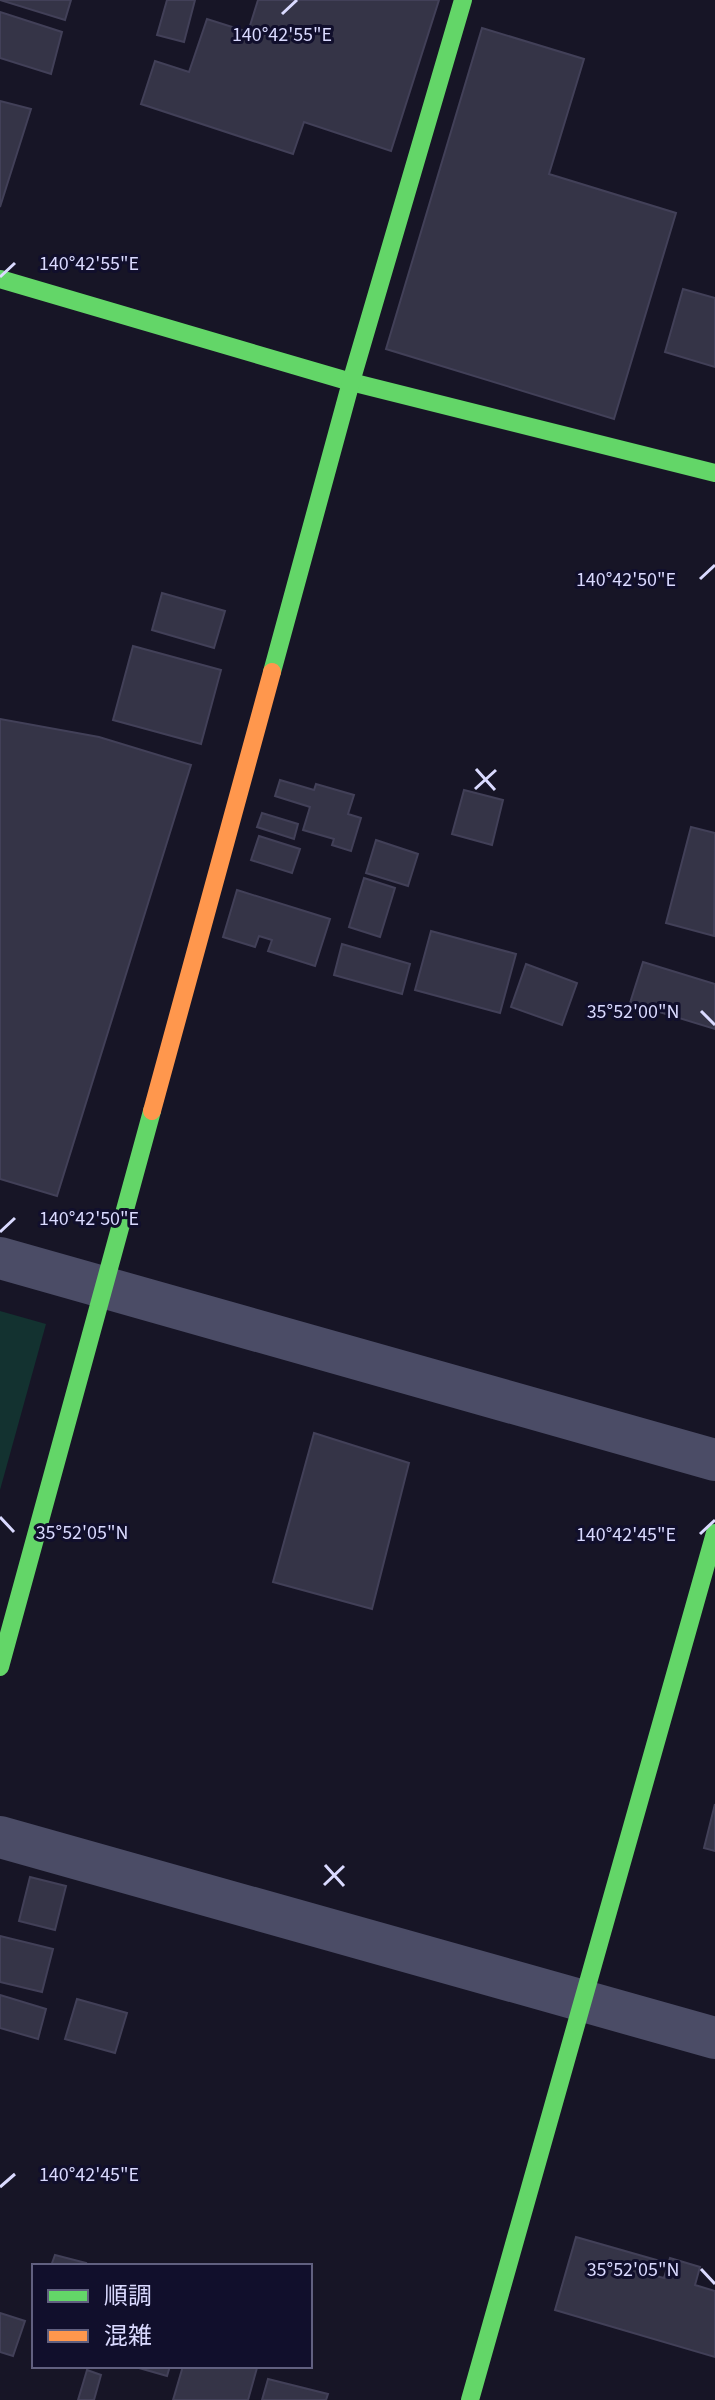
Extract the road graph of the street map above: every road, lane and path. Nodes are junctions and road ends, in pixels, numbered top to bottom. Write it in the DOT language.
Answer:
graph roads {
  1 [pos="463,0"];
  2 [pos="0,279"];
  3 [pos="351,382"];
  4 [pos="715,473"];
  5 [pos="0,1258"];
  6 [pos="102,1288"];
  7 [pos="715,1460"];
  8 [pos="715,1533"];
  9 [pos="0,1667"];
  10 [pos="0,1837"];
  11 [pos="583,2001"];
  12 [pos="715,2038"];
  13 [pos="470,2400"];
  1 -- 3 [label="street"];
  2 -- 3 [label="street"];
  3 -- 4 [label="street"];
  3 -- 6 [label="street"];
  5 -- 6 [label="street"];
  6 -- 7 [label="street"];
  6 -- 9 [label="street"];
  8 -- 11 [label="street"];
  10 -- 11 [label="street"];
  11 -- 12 [label="street"];
  11 -- 13 [label="street"];
}
